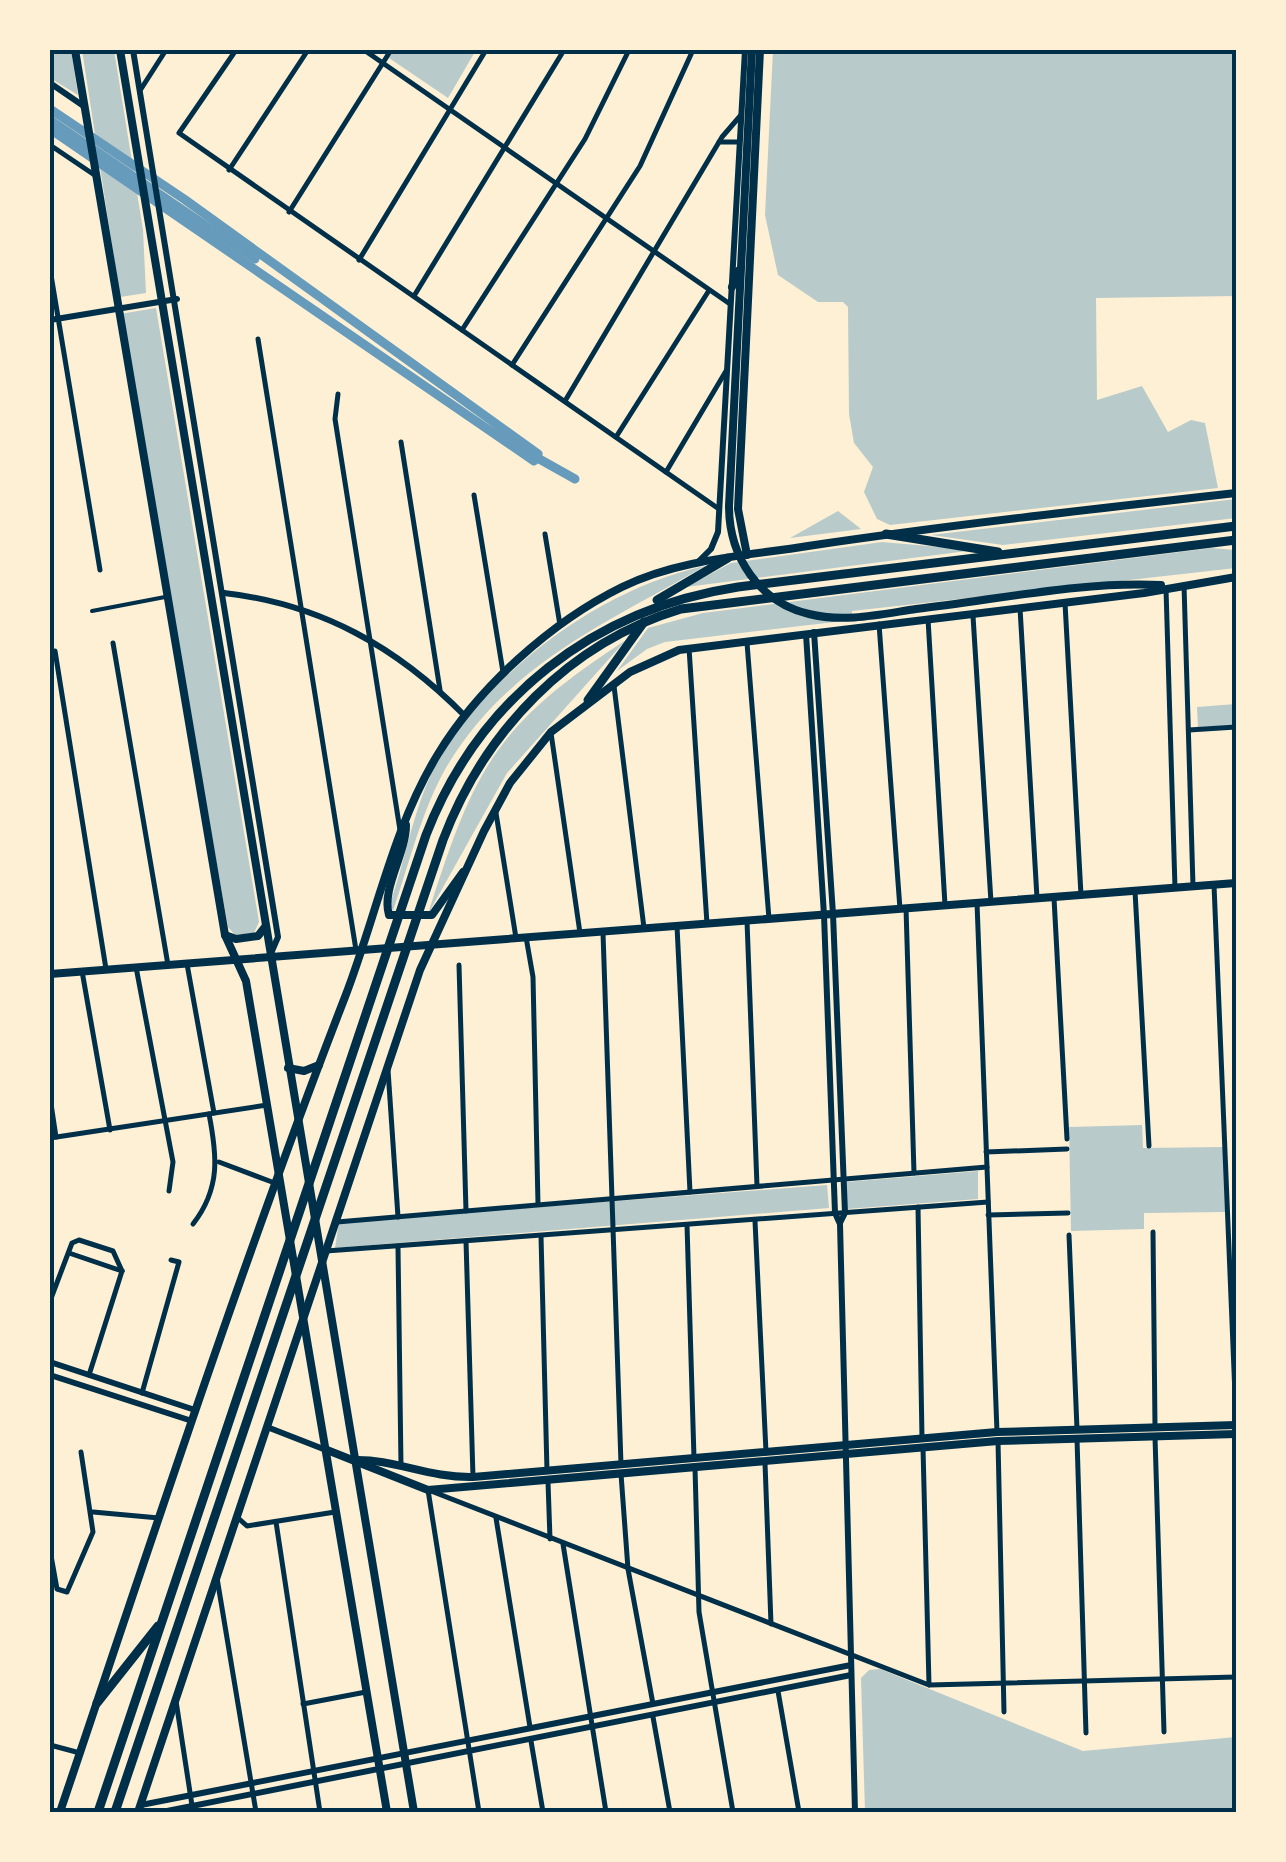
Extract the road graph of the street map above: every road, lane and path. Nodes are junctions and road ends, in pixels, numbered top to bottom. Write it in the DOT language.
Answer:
graph roads {
  1 [pos="75,50"];
  2 [pos="120,50"];
  3 [pos="133,50"];
  4 [pos="166,50"];
  5 [pos="236,50"];
  6 [pos="308,50"];
  7 [pos="364,50"];
  8 [pos="391,50"];
  9 [pos="486,50"];
  10 [pos="564,50"];
  11 [pos="629,50"];
  12 [pos="694,50"];
  13 [pos="748,50"];
  14 [pos="760,50"];
  15 [pos="382,63"];
  16 [pos="50,84"];
  17 [pos="140,91"];
  18 [pos="85,107"];
  19 [pos="449,110"];
  20 [pos="742,115"];
  21 [pos="719,142"];
  22 [pos="740,142"];
  23 [pos="50,145"];
  24 [pos="507,150"];
  25 [pos="229,170"];
  26 [pos="96,172"];
  27 [pos="556,184"];
  28 [pos="288,212"];
  29 [pos="606,218"];
  30 [pos="656,254"];
  31 [pos="741,257"];
  32 [pos="358,260"];
  33 [pos="50,269"];
  34 [pos="732,287"];
  35 [pos="709,290"];
  36 [pos="414,296"];
  37 [pos="177,299"];
  38 [pos="160,302"];
  39 [pos="730,304"];
  40 [pos="117,309"];
  41 [pos="54,320"];
  42 [pos="462,330"];
  43 [pos="258,339"];
  44 [pos="512,365"];
  45 [pos="731,372"];
  46 [pos="338,394"];
  47 [pos="564,401"];
  48 [pos="724,418"];
  49 [pos="743,424"];
  50 [pos="616,437"];
  51 [pos="401,442"];
  52 [pos="722,443"];
  53 [pos="742,445"];
  54 [pos="666,472"];
  55 [pos="1236,493"];
  56 [pos="474,495"];
  57 [pos="719,508"];
  58 [pos="1236,526"];
  59 [pos="545,534"];
  60 [pos="886,534"];
  61 [pos="1232,541"];
  62 [pos="1005,554"];
  63 [pos="747,555"];
  64 [pos="728,558"];
  65 [pos="698,562"];
  66 [pos="100,570"];
  67 [pos="1236,577"];
  68 [pos="1184,584"];
  69 [pos="1166,586"];
  70 [pos="224,593"];
  71 [pos="166,598"];
  72 [pos="1065,602"];
  73 [pos="301,607"];
  74 [pos="1020,608"];
  75 [pos="643,610"];
  76 [pos="92,612"];
  77 [pos="972,613"];
  78 [pos="928,618"];
  79 [pos="644,622"];
  80 [pos="879,624"];
  81 [pos="560,627"];
  82 [pos="810,632"];
  83 [pos="372,639"];
  84 [pos="747,640"];
  85 [pos="113,643"];
  86 [pos="689,648"];
  87 [pos="55,651"];
  88 [pos="504,675"];
  89 [pos="614,683"];
  90 [pos="440,690"];
  91 [pos="588,700"];
  92 [pos="465,716"];
  93 [pos="1236,727"];
  94 [pos="1188,730"];
  95 [pos="551,732"];
  96 [pos="495,807"];
  97 [pos="406,818"];
  98 [pos="400,834"];
  99 [pos="472,860"];
  100 [pos="1236,884"];
  101 [pos="1214,885"];
  102 [pos="1193,886"];
  103 [pos="1175,888"];
  104 [pos="1135,891"];
  105 [pos="1082,895"];
  106 [pos="1054,897"];
  107 [pos="1037,898"];
  108 [pos="990,902"];
  109 [pos="977,903"];
  110 [pos="945,906"];
  111 [pos="903,909"];
  112 [pos="829,914"];
  113 [pos="768,919"];
  114 [pos="747,920"];
  115 [pos="707,924"];
  116 [pos="265,926"];
  117 [pos="677,926"];
  118 [pos="644,928"];
  119 [pos="603,932"];
  120 [pos="580,933"];
  121 [pos="225,935"];
  122 [pos="521,938"];
  123 [pos="432,945"];
  124 [pos="360,950"];
  125 [pos="269,957"];
  126 [pos="235,960"];
  127 [pos="187,963"];
  128 [pos="168,965"];
  129 [pos="459,965"];
  130 [pos="136,967"];
  131 [pos="106,970"];
  132 [pos="82,972"];
  133 [pos="50,974"];
  134 [pos="318,1066"];
  135 [pos="288,1068"];
  136 [pos="388,1069"];
  137 [pos="50,1097"];
  138 [pos="267,1106"];
  139 [pos="211,1114"];
  140 [pos="162,1121"];
  141 [pos="297,1121"];
  142 [pos="110,1130"];
  143 [pos="53,1138"];
  144 [pos="1067,1139"];
  145 [pos="1150,1146"];
  146 [pos="1067,1149"];
  147 [pos="986,1152"];
  148 [pos="219,1162"];
  149 [pos="987,1166"];
  150 [pos="278,1167"];
  151 [pos="914,1173"];
  152 [pos="843,1179"];
  153 [pos="833,1180"];
  154 [pos="272,1182"];
  155 [pos="756,1186"];
  156 [pos="169,1191"];
  157 [pos="690,1192"];
  158 [pos="612,1198"];
  159 [pos="988,1202"];
  160 [pos="538,1204"];
  161 [pos="918,1207"];
  162 [pos="466,1211"];
  163 [pos="845,1213"];
  164 [pos="1068,1213"];
  165 [pos="835,1214"];
  166 [pos="398,1216"];
  167 [pos="988,1216"];
  168 [pos="756,1220"];
  169 [pos="336,1222"];
  170 [pos="193,1224"];
  171 [pos="840,1224"];
  172 [pos="688,1225"];
  173 [pos="614,1230"];
  174 [pos="1152,1232"];
  175 [pos="1069,1235"];
  176 [pos="542,1236"];
  177 [pos="466,1242"];
  178 [pos="398,1246"];
  179 [pos="326,1252"];
  180 [pos="68,1253"];
  181 [pos="171,1260"];
  182 [pos="320,1267"];
  183 [pos="122,1271"];
  184 [pos="50,1301"];
  185 [pos="304,1317"];
  186 [pos="50,1362"];
  187 [pos="50,1375"];
  188 [pos="89,1375"];
  189 [pos="142,1393"];
  190 [pos="195,1410"];
  191 [pos="192,1421"];
  192 [pos="1236,1422"];
  193 [pos="267,1427"];
  194 [pos="1155,1432"];
  195 [pos="1077,1434"];
  196 [pos="1236,1434"];
  197 [pos="998,1436"];
  198 [pos="922,1443"];
  199 [pos="327,1450"];
  200 [pos="844,1450"];
  201 [pos="81,1452"];
  202 [pos="766,1457"];
  203 [pos="354,1460"];
  204 [pos="694,1463"];
  205 [pos="401,1469"];
  206 [pos="621,1469"];
  207 [pos="547,1471"];
  208 [pos="473,1477"];
  209 [pos="548,1482"];
  210 [pos="428,1490"];
  211 [pos="92,1512"];
  212 [pos="338,1512"];
  213 [pos="159,1518"];
  214 [pos="236,1518"];
  215 [pos="496,1518"];
  216 [pos="276,1522"];
  217 [pos="550,1539"];
  218 [pos="563,1544"];
  219 [pos="50,1550"];
  220 [pos="628,1570"];
  221 [pos="217,1576"];
  222 [pos="698,1596"];
  223 [pos="162,1620"];
  224 [pos="771,1624"];
  225 [pos="850,1652"];
  226 [pos="851,1665"];
  227 [pos="851,1675"];
  228 [pos="1236,1677"];
  229 [pos="1162,1680"];
  230 [pos="1085,1682"];
  231 [pos="1004,1684"];
  232 [pos="929,1685"];
  233 [pos="778,1691"];
  234 [pos="366,1692"];
  235 [pos="714,1693"];
  236 [pos="176,1698"];
  237 [pos="97,1703"];
  238 [pos="303,1704"];
  239 [pos="653,1705"];
  240 [pos="716,1705"];
  241 [pos="1004,1712"];
  242 [pos="590,1718"];
  243 [pos="653,1718"];
  244 [pos="530,1730"];
  245 [pos="592,1730"];
  246 [pos="1164,1732"];
  247 [pos="1086,1733"];
  248 [pos="468,1741"];
  249 [pos="530,1741"];
  250 [pos="50,1746"];
  251 [pos="470,1752"];
  252 [pos="80,1753"];
  253 [pos="404,1754"];
  254 [pos="378,1758"];
  255 [pos="406,1764"];
  256 [pos="380,1769"];
  257 [pos="313,1771"];
  258 [pos="315,1782"];
  259 [pos="251,1784"];
  260 [pos="190,1795"];
  261 [pos="253,1795"];
  262 [pos="139,1808"];
  263 [pos="192,1809"];
  264 [pos="60,1812"];
  265 [pos="98,1812"];
  266 [pos="115,1812"];
  267 [pos="162,1812"];
  268 [pos="256,1812"];
  269 [pos="320,1812"];
  270 [pos="386,1812"];
  271 [pos="414,1812"];
  272 [pos="479,1812"];
  273 [pos="543,1812"];
  274 [pos="606,1812"];
  275 [pos="670,1812"];
  276 [pos="734,1812"];
  277 [pos="799,1812"];
  278 [pos="856,1812"];
  1 -- 18 [label="main road"];
  2 -- 38 [label="main road"];
  3 -- 17 [label="street"];
  4 -- 17 [label="street"];
  5 -- 25 [label="street"];
  6 -- 25 [label="street"];
  7 -- 15 [label="street"];
  8 -- 15 [label="street"];
  9 -- 19 [label="street"];
  10 -- 24 [label="street"];
  11 -- 27 [label="street"];
  12 -- 29 [label="street"];
  13 -- 20 [label="street"];
  13 -- 31 [label="main road"];
  14 -- 49 [label="main road"];
  15 -- 19 [label="street"];
  15 -- 28 [label="street"];
  16 -- 18 [label="street"];
  17 -- 37 [label="street"];
  18 -- 26 [label="main road"];
  19 -- 24 [label="street"];
  19 -- 32 [label="street"];
  20 -- 21 [label="street"];
  20 -- 22 [label="street"];
  21 -- 22 [label="street"];
  21 -- 30 [label="street"];
  22 -- 34 [label="street"];
  23 -- 26 [label="street"];
  24 -- 27 [label="street"];
  24 -- 36 [label="street"];
  25 -- 28 [label="street"];
  26 -- 40 [label="main road"];
  27 -- 29 [label="street"];
  27 -- 42 [label="street"];
  28 -- 32 [label="street"];
  29 -- 30 [label="street"];
  29 -- 44 [label="street"];
  30 -- 35 [label="street"];
  30 -- 47 [label="street"];
  31 -- 34 [label="main road"];
  31 -- 45 [label="main road"];
  32 -- 36 [label="street"];
  33 -- 41 [label="street"];
  34 -- 39 [label="street"];
  35 -- 39 [label="street"];
  35 -- 50 [label="street"];
  36 -- 42 [label="street"];
  37 -- 38 [label="street"];
  37 -- 70 [label="street"];
  38 -- 40 [label="street"];
  38 -- 116 [label="main road"];
  39 -- 45 [label="street"];
  40 -- 41 [label="street"];
  40 -- 71 [label="main road"];
  41 -- 66 [label="street"];
  42 -- 44 [label="street"];
  43 -- 73 [label="street"];
  44 -- 47 [label="street"];
  45 -- 48 [label="street"];
  45 -- 54 [label="street"];
  45 -- 69 [label="main road"];
  46 -- 83 [label="street"];
  47 -- 50 [label="street"];
  48 -- 49 [label="main road"];
  48 -- 52 [label="street"];
  49 -- 53 [label="main road"];
  50 -- 54 [label="street"];
  51 -- 90 [label="street"];
  52 -- 53 [label="main road"];
  52 -- 57 [label="street"];
  53 -- 63 [label="main road"];
  54 -- 57 [label="street"];
  55 -- 60 [label="main road"];
  56 -- 88 [label="street"];
  57 -- 65 [label="street"];
  58 -- 62 [label="highway"];
  59 -- 81 [label="street"];
  60 -- 62 [label="highway"];
  60 -- 63 [label="main road"];
  61 -- 79 [label="highway"];
  62 -- 75 [label="highway"];
  63 -- 64 [label="main road"];
  64 -- 65 [label="main road"];
  64 -- 75 [label="highway"];
  65 -- 81 [label="main road"];
  67 -- 68 [label="main road"];
  68 -- 69 [label="main road"];
  68 -- 94 [label="street"];
  69 -- 72 [label="main road"];
  69 -- 103 [label="street"];
  70 -- 73 [label="street"];
  70 -- 125 [label="street"];
  71 -- 76 [label="street"];
  71 -- 121 [label="main road"];
  72 -- 74 [label="main road"];
  72 -- 105 [label="street"];
  73 -- 83 [label="street"];
  73 -- 124 [label="street"];
  74 -- 77 [label="main road"];
  74 -- 107 [label="street"];
  75 -- 223 [label="highway"];
  77 -- 78 [label="main road"];
  77 -- 108 [label="street"];
  78 -- 80 [label="main road"];
  78 -- 110 [label="street"];
  79 -- 91 [label="highway"];
  79 -- 266 [label="highway"];
  80 -- 82 [label="main road"];
  80 -- 111 [label="street"];
  81 -- 88 [label="main road"];
  82 -- 84 [label="main road"];
  82 -- 112 [label="street"];
  83 -- 90 [label="street"];
  83 -- 98 [label="street"];
  84 -- 86 [label="main road"];
  84 -- 113 [label="street"];
  85 -- 128 [label="street"];
  86 -- 89 [label="main road"];
  86 -- 115 [label="street"];
  87 -- 131 [label="street"];
  88 -- 92 [label="main road"];
  89 -- 91 [label="main road"];
  89 -- 118 [label="street"];
  90 -- 92 [label="street"];
  91 -- 95 [label="main road"];
  92 -- 97 [label="main road"];
  93 -- 94 [label="street"];
  94 -- 102 [label="street"];
  95 -- 96 [label="main road"];
  95 -- 120 [label="street"];
  96 -- 99 [label="main road"];
  96 -- 122 [label="street"];
  97 -- 98 [label="main road"];
  97 -- 99 [label="main road"];
  98 -- 124 [label="main road"];
  99 -- 123 [label="main road"];
  100 -- 101 [label="main road"];
  101 -- 102 [label="main road"];
  101 -- 192 [label="street"];
  102 -- 103 [label="main road"];
  103 -- 104 [label="main road"];
  104 -- 105 [label="main road"];
  104 -- 145 [label="street"];
  105 -- 106 [label="main road"];
  106 -- 107 [label="main road"];
  106 -- 144 [label="street"];
  107 -- 108 [label="main road"];
  108 -- 109 [label="main road"];
  109 -- 110 [label="main road"];
  109 -- 147 [label="street"];
  110 -- 111 [label="main road"];
  111 -- 112 [label="main road"];
  111 -- 151 [label="street"];
  112 -- 113 [label="main road"];
  112 -- 152 [label="street"];
  112 -- 153 [label="street"];
  113 -- 114 [label="main road"];
  114 -- 115 [label="main road"];
  114 -- 155 [label="street"];
  115 -- 117 [label="main road"];
  116 -- 121 [label="main road"];
  116 -- 125 [label="main road"];
  117 -- 118 [label="main road"];
  117 -- 157 [label="street"];
  118 -- 119 [label="main road"];
  119 -- 120 [label="main road"];
  119 -- 158 [label="street"];
  120 -- 122 [label="main road"];
  121 -- 126 [label="main road"];
  122 -- 123 [label="main road"];
  122 -- 160 [label="street"];
  123 -- 124 [label="main road"];
  123 -- 136 [label="main road"];
  124 -- 125 [label="main road"];
  124 -- 134 [label="main road"];
  125 -- 126 [label="main road"];
  125 -- 135 [label="main road"];
  126 -- 127 [label="main road"];
  126 -- 138 [label="main road"];
  127 -- 128 [label="main road"];
  127 -- 139 [label="street"];
  128 -- 130 [label="main road"];
  129 -- 162 [label="street"];
  130 -- 131 [label="main road"];
  130 -- 140 [label="street"];
  131 -- 132 [label="main road"];
  132 -- 133 [label="main road"];
  132 -- 142 [label="street"];
  134 -- 135 [label="main road"];
  134 -- 141 [label="main road"];
  135 -- 141 [label="main road"];
  136 -- 166 [label="street"];
  136 -- 169 [label="main road"];
  137 -- 143 [label="street"];
  138 -- 139 [label="street"];
  138 -- 150 [label="main road"];
  139 -- 140 [label="street"];
  139 -- 148 [label="street"];
  140 -- 142 [label="street"];
  140 -- 156 [label="street"];
  141 -- 150 [label="main road"];
  141 -- 182 [label="main road"];
  142 -- 143 [label="street"];
  146 -- 147 [label="street"];
  147 -- 149 [label="street"];
  148 -- 154 [label="street"];
  148 -- 170 [label="street"];
  149 -- 151 [label="street"];
  149 -- 159 [label="street"];
  150 -- 154 [label="main road"];
  150 -- 185 [label="main road"];
  151 -- 152 [label="street"];
  152 -- 153 [label="street"];
  152 -- 163 [label="street"];
  153 -- 155 [label="street"];
  153 -- 165 [label="street"];
  154 -- 190 [label="main road"];
  155 -- 157 [label="street"];
  157 -- 158 [label="street"];
  158 -- 160 [label="street"];
  158 -- 173 [label="street"];
  159 -- 161 [label="street"];
  159 -- 167 [label="street"];
  160 -- 162 [label="street"];
  161 -- 163 [label="street"];
  161 -- 198 [label="street"];
  162 -- 166 [label="street"];
  163 -- 165 [label="street"];
  163 -- 171 [label="street"];
  164 -- 167 [label="street"];
  165 -- 168 [label="street"];
  165 -- 171 [label="street"];
  166 -- 169 [label="street"];
  167 -- 197 [label="street"];
  168 -- 172 [label="street"];
  168 -- 202 [label="street"];
  169 -- 179 [label="main road"];
  171 -- 200 [label="street"];
  172 -- 173 [label="street"];
  172 -- 204 [label="street"];
  173 -- 176 [label="street"];
  173 -- 206 [label="street"];
  174 -- 194 [label="street"];
  175 -- 195 [label="street"];
  176 -- 177 [label="street"];
  176 -- 207 [label="street"];
  177 -- 178 [label="street"];
  177 -- 208 [label="street"];
  178 -- 179 [label="street"];
  178 -- 205 [label="street"];
  179 -- 182 [label="main road"];
  180 -- 183 [label="street"];
  180 -- 183 [label="street"];
  180 -- 184 [label="street"];
  181 -- 189 [label="street"];
  182 -- 185 [label="main road"];
  182 -- 203 [label="main road"];
  183 -- 188 [label="street"];
  185 -- 193 [label="main road"];
  185 -- 199 [label="main road"];
  186 -- 188 [label="street"];
  187 -- 191 [label="street"];
  188 -- 189 [label="street"];
  189 -- 190 [label="street"];
  190 -- 191 [label="main road"];
  191 -- 213 [label="main road"];
  192 -- 194 [label="main road"];
  193 -- 199 [label="street"];
  193 -- 214 [label="main road"];
  194 -- 195 [label="main road"];
  194 -- 196 [label="main road"];
  194 -- 229 [label="street"];
  195 -- 197 [label="main road"];
  195 -- 230 [label="street"];
  197 -- 198 [label="main road"];
  197 -- 231 [label="street"];
  198 -- 200 [label="main road"];
  198 -- 232 [label="street"];
  199 -- 203 [label="main road"];
  199 -- 212 [label="main road"];
  200 -- 202 [label="main road"];
  200 -- 225 [label="street"];
  201 -- 211 [label="street"];
  202 -- 204 [label="main road"];
  202 -- 224 [label="street"];
  203 -- 205 [label="main road"];
  203 -- 210 [label="main road"];
  203 -- 253 [label="main road"];
  204 -- 206 [label="main road"];
  204 -- 222 [label="street"];
  205 -- 208 [label="main road"];
  206 -- 207 [label="main road"];
  206 -- 209 [label="main road"];
  206 -- 220 [label="street"];
  207 -- 208 [label="main road"];
  209 -- 210 [label="main road"];
  209 -- 217 [label="street"];
  210 -- 215 [label="street"];
  210 -- 248 [label="street"];
  211 -- 213 [label="street"];
  211 -- 219 [label="street"];
  212 -- 216 [label="street"];
  212 -- 234 [label="main road"];
  213 -- 237 [label="main road"];
  214 -- 216 [label="street"];
  214 -- 221 [label="main road"];
  215 -- 217 [label="street"];
  215 -- 244 [label="street"];
  216 -- 238 [label="street"];
  217 -- 218 [label="street"];
  218 -- 220 [label="street"];
  218 -- 242 [label="street"];
  220 -- 222 [label="street"];
  220 -- 239 [label="street"];
  221 -- 236 [label="main road"];
  221 -- 259 [label="street"];
  222 -- 224 [label="street"];
  222 -- 235 [label="street"];
  223 -- 237 [label="highway"];
  223 -- 265 [label="highway"];
  224 -- 225 [label="street"];
  225 -- 226 [label="street"];
  225 -- 232 [label="street"];
  226 -- 227 [label="street"];
  226 -- 235 [label="street"];
  227 -- 233 [label="street"];
  227 -- 278 [label="street"];
  228 -- 229 [label="street"];
  229 -- 230 [label="street"];
  229 -- 246 [label="street"];
  230 -- 231 [label="street"];
  230 -- 247 [label="street"];
  231 -- 232 [label="street"];
  231 -- 241 [label="street"];
  233 -- 240 [label="street"];
  233 -- 277 [label="street"];
  234 -- 238 [label="street"];
  234 -- 254 [label="main road"];
  235 -- 239 [label="street"];
  235 -- 240 [label="street"];
  236 -- 260 [label="street"];
  236 -- 262 [label="main road"];
  237 -- 252 [label="main road"];
  238 -- 257 [label="street"];
  239 -- 242 [label="street"];
  240 -- 243 [label="street"];
  240 -- 276 [label="street"];
  242 -- 244 [label="street"];
  242 -- 245 [label="street"];
  243 -- 245 [label="street"];
  243 -- 275 [label="street"];
  244 -- 248 [label="street"];
  245 -- 249 [label="street"];
  245 -- 274 [label="street"];
  248 -- 251 [label="street"];
  248 -- 253 [label="street"];
  249 -- 251 [label="street"];
  249 -- 273 [label="street"];
  250 -- 252 [label="street"];
  251 -- 255 [label="street"];
  251 -- 272 [label="street"];
  252 -- 264 [label="main road"];
  253 -- 254 [label="street"];
  253 -- 255 [label="main road"];
  254 -- 256 [label="main road"];
  254 -- 257 [label="street"];
  255 -- 256 [label="street"];
  255 -- 271 [label="main road"];
  256 -- 258 [label="street"];
  256 -- 270 [label="main road"];
  257 -- 258 [label="street"];
  257 -- 259 [label="street"];
  258 -- 261 [label="street"];
  258 -- 269 [label="street"];
  259 -- 260 [label="street"];
  259 -- 261 [label="street"];
  260 -- 262 [label="street"];
  260 -- 263 [label="street"];
  261 -- 263 [label="street"];
  261 -- 268 [label="street"];
  263 -- 267 [label="street"];
}
